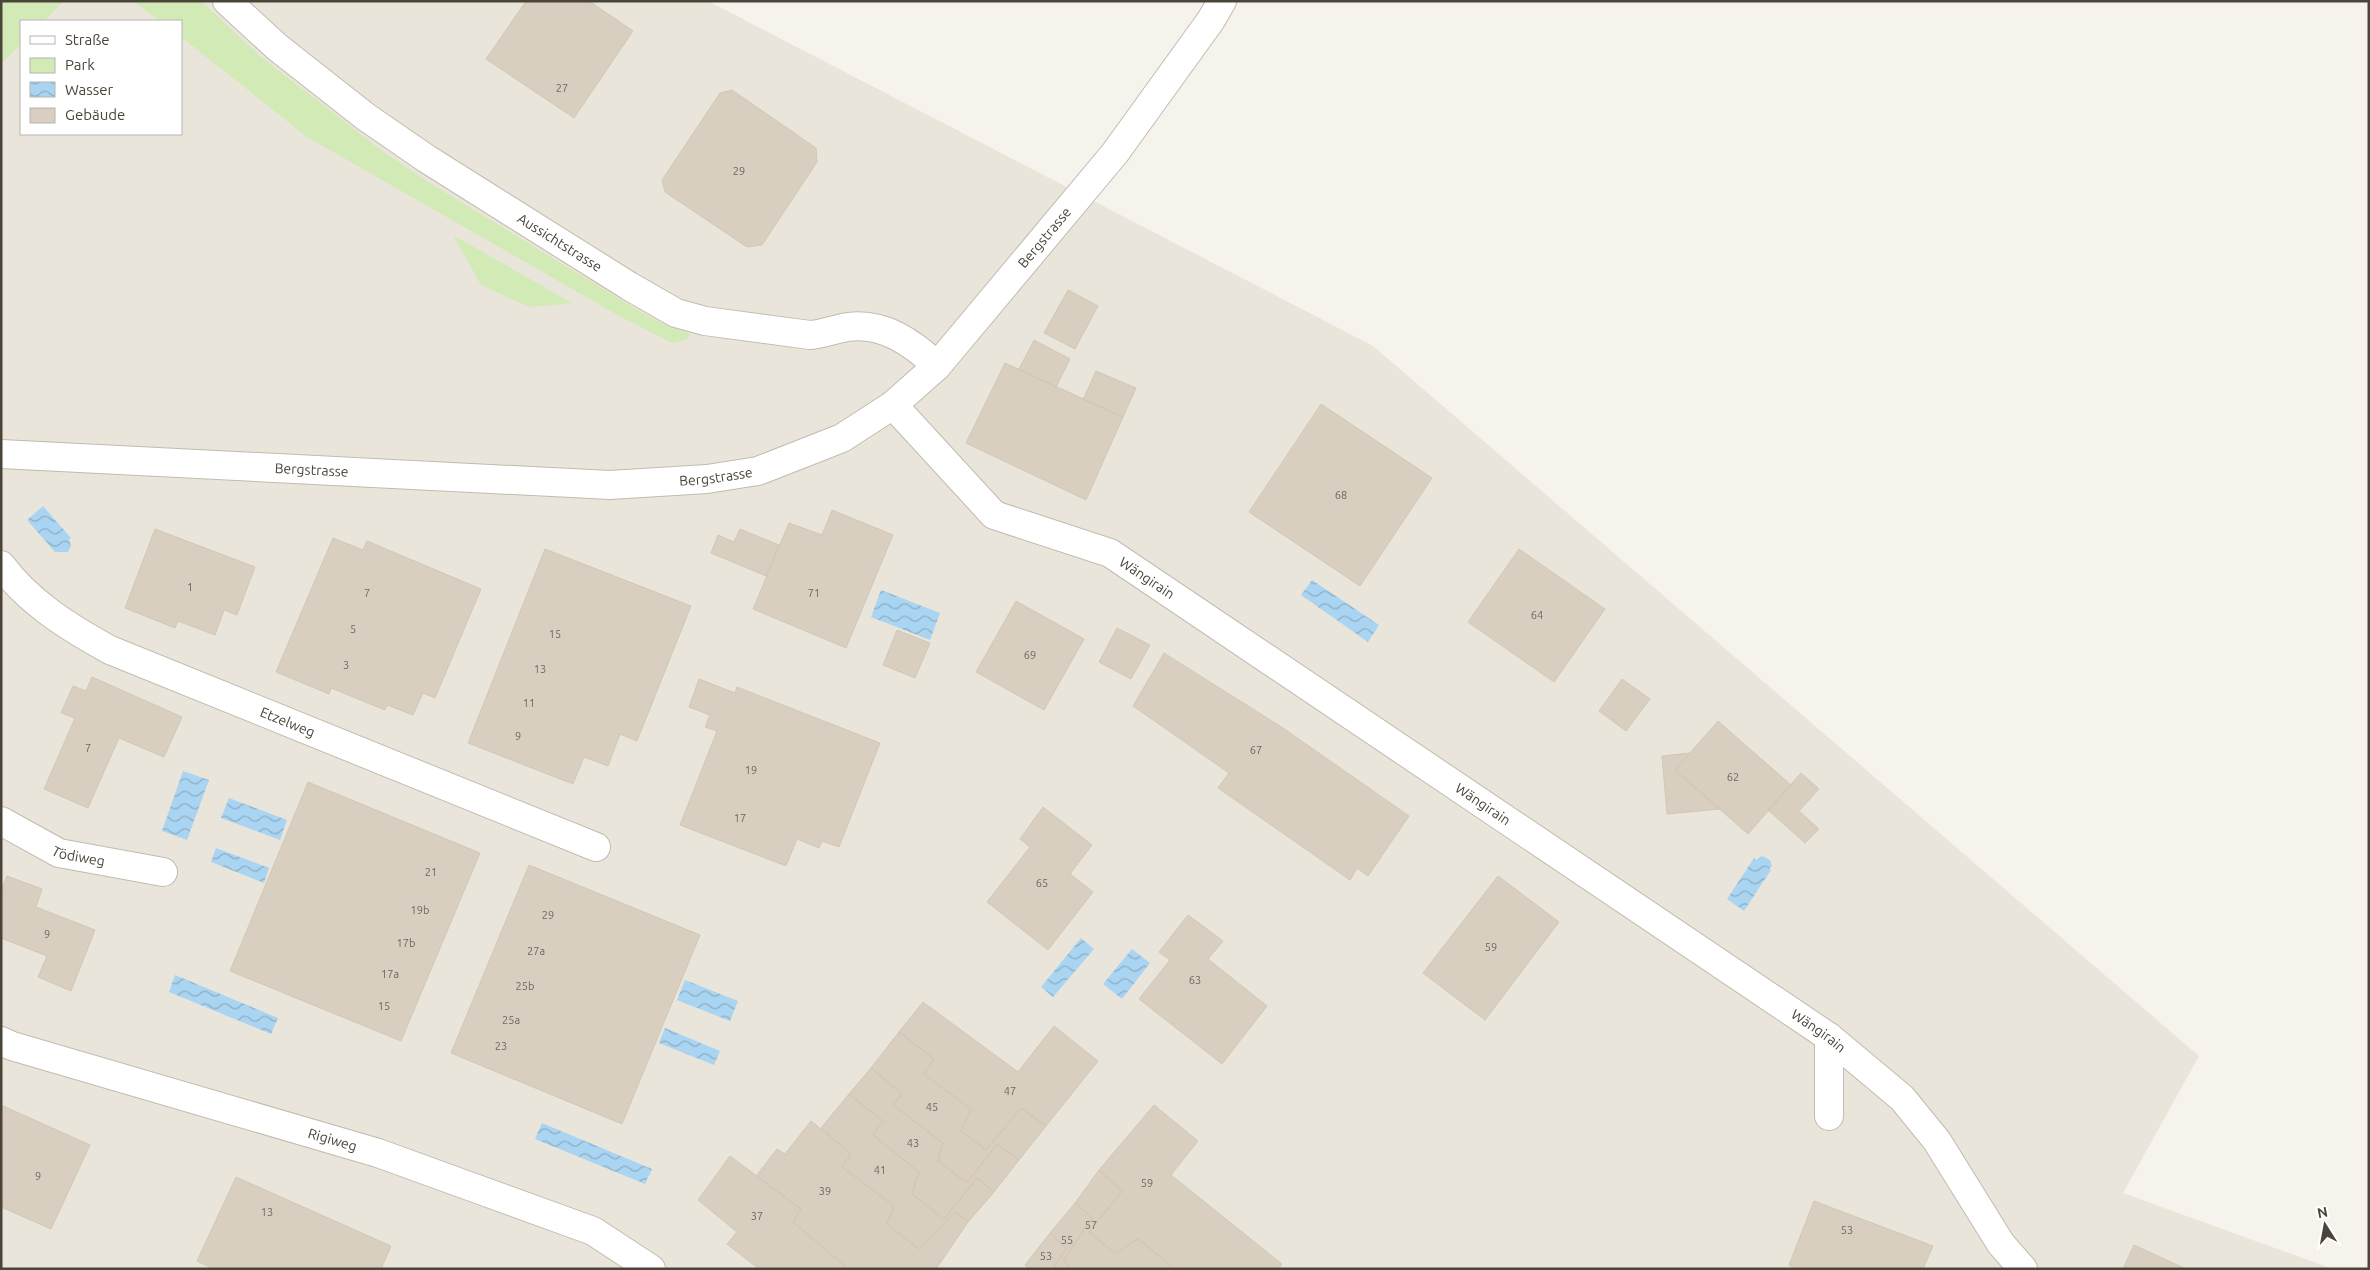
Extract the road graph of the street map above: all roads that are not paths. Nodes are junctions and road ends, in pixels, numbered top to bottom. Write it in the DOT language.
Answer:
graph roads {
  1 [pos="226,1"];
  2 [pos="1222,1"];
  3 [pos="937,366"];
  4 [pos="893,405"];
  5 [pos="1,454"];
  6 [pos="1,565"];
  7 [pos="1,820"];
  8 [pos="596,847"];
  9 [pos="163,872"];
  10 [pos="1830,1037"];
  11 [pos="1,1041"];
  12 [pos="1830,1116"];
  13 [pos="651,1269"];
  14 [pos="2023,1269"];
  1 -- 3 [label="street, Aussichtstrasse"];
  2 -- 3 [label="street, Bergstrasse"];
  3 -- 4 [label="street, Bergstrasse"];
  4 -- 5 [label="street, Bergstrasse"];
  4 -- 10 [label="street, Wängirain"];
  6 -- 8 [label="street, Etzelweg"];
  7 -- 9 [label="street, Tödiweg"];
  10 -- 12 [label="street"];
  10 -- 14 [label="street, Wängirain"];
  11 -- 13 [label="street, Rigiweg"];
}
